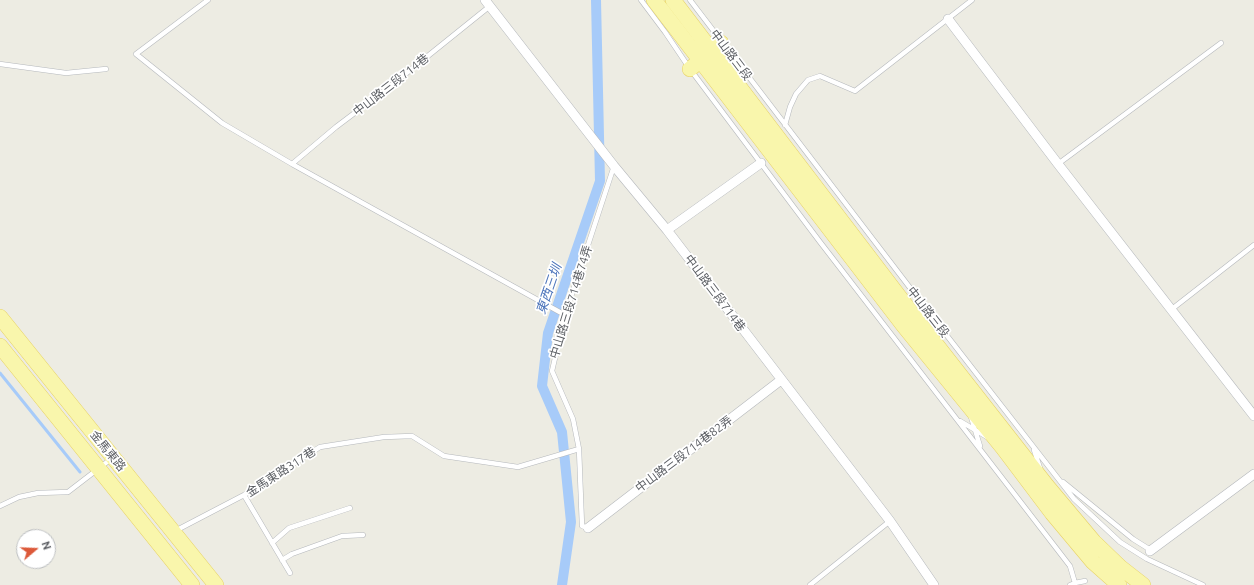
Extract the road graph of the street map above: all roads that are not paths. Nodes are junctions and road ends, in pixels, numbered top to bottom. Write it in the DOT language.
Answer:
graph roads {
  1 [pos="208,0"];
  2 [pos="641,0"];
  3 [pos="654,0"];
  4 [pos="673,0"];
  5 [pos="690,0"];
  6 [pos="972,0"];
  7 [pos="487,3"];
  8 [pos="948,18"];
  9 [pos="1221,43"];
  10 [pos="706,56"];
  11 [pos="0,64"];
  12 [pos="106,69"];
  13 [pos="785,125"];
  14 [pos="761,163"];
  15 [pos="292,164"];
  16 [pos="1058,164"];
  17 [pos="614,166"];
  18 [pos="667,230"];
  19 [pos="1254,245"];
  20 [pos="1172,309"];
  21 [pos="920,313"];
  22 [pos="565,315"];
  23 [pos="0,317"];
  24 [pos="0,346"];
  25 [pos="781,380"];
  26 [pos="970,409"];
  27 [pos="1254,416"];
  28 [pos="957,419"];
  29 [pos="973,428"];
  30 [pos="1032,445"];
  31 [pos="1003,448"];
  32 [pos="579,449"];
  33 [pos="981,449"];
  34 [pos="113,458"];
  35 [pos="100,469"];
  36 [pos="1254,474"];
  37 [pos="1052,482"];
  38 [pos="244,496"];
  39 [pos="0,506"];
  40 [pos="350,508"];
  41 [pos="890,521"];
  42 [pos="588,528"];
  43 [pos="173,532"];
  44 [pos="363,535"];
  45 [pos="272,543"];
  46 [pos="1154,549"];
  47 [pos="282,560"];
  48 [pos="1093,562"];
  49 [pos="290,573"];
  50 [pos="1104,579"];
  51 [pos="1085,581"];
  52 [pos="1072,584"];
  53 [pos="192,585"];
  54 [pos="216,585"];
  55 [pos="810,585"];
  56 [pos="934,585"];
  57 [pos="1119,585"];
  58 [pos="1143,585"];
  59 [pos="1203,585"];
  1 -- 15 [label="lane"];
  2 -- 10 [label="lane, 中山路三段"];
  3 -- 10 [label="main road, 中山路三段"];
  4 -- 10 [label="main road, 中山路三段"];
  5 -- 10 [label="lane, 中山路三段"];
  6 -- 8 [label="lane"];
  7 -- 15 [label="lane, 中山路三段714巷"];
  7 -- 17 [label="street, 中山路三段714巷"];
  8 -- 13 [label="lane"];
  8 -- 16 [label="street"];
  9 -- 16 [label="lane"];
  10 -- 13 [label="lane, 中山路三段"];
  10 -- 14 [label="lane, 中山路三段"];
  10 -- 21 [label="main road, 中山路三段"];
  10 -- 26 [label="main road, 中山路三段"];
  11 -- 12 [label="lane"];
  13 -- 21 [label="lane, 中山路三段"];
  14 -- 18 [label="street"];
  14 -- 28 [label="lane, 中山路三段"];
  15 -- 22 [label="lane"];
  16 -- 20 [label="street"];
  17 -- 18 [label="street, 中山路三段714巷"];
  17 -- 22 [label="lane, 中山路三段714巷74弄"];
  18 -- 25 [label="street, 中山路三段714巷"];
  19 -- 20 [label="lane"];
  20 -- 27 [label="street"];
  21 -- 30 [label="lane, 中山路三段"];
  21 -- 37 [label="main road, 中山路三段"];
  22 -- 32 [label="lane, 中山路三段714巷74弄"];
  23 -- 34 [label="main road, 金馬東路"];
  24 -- 35 [label="main road, 金馬東路"];
  25 -- 41 [label="street, 中山路三段714巷"];
  25 -- 42 [label="street, 中山路三段714巷82弄"];
  26 -- 29 [label="lane"];
  26 -- 31 [label="main road, 中山路三段"];
  28 -- 29 [label="lane"];
  28 -- 33 [label="lane, 中山路三段"];
  29 -- 31 [label="lane"];
  29 -- 33 [label="lane"];
  30 -- 37 [label="lane"];
  30 -- 37 [label="lane, 中山路三段"];
  31 -- 48 [label="main road, 中山路三段"];
  32 -- 38 [label="lane, 金馬東路317巷"];
  32 -- 42 [label="lane, 中山路三段714巷74弄"];
  33 -- 52 [label="lane, 中山路三段"];
  34 -- 35 [label="lane"];
  34 -- 43 [label="main road, 金馬東路"];
  35 -- 39 [label="lane"];
  35 -- 53 [label="main road, 金馬東路"];
  36 -- 46 [label="street"];
  37 -- 46 [label="lane"];
  37 -- 58 [label="main road, 中山路三段"];
  37 -- 59 [label="lane, 中山路三段"];
  38 -- 43 [label="lane, 金馬東路317巷"];
  38 -- 45 [label="lane"];
  40 -- 45 [label="lane"];
  41 -- 55 [label="lane"];
  41 -- 56 [label="street, 中山路三段714巷"];
  43 -- 54 [label="main road, 金馬東路"];
  44 -- 47 [label="lane"];
  45 -- 47 [label="lane"];
  47 -- 49 [label="lane"];
  48 -- 50 [label="lane"];
  48 -- 57 [label="main road, 中山路三段"];
  51 -- 52 [label="lane"];
}
